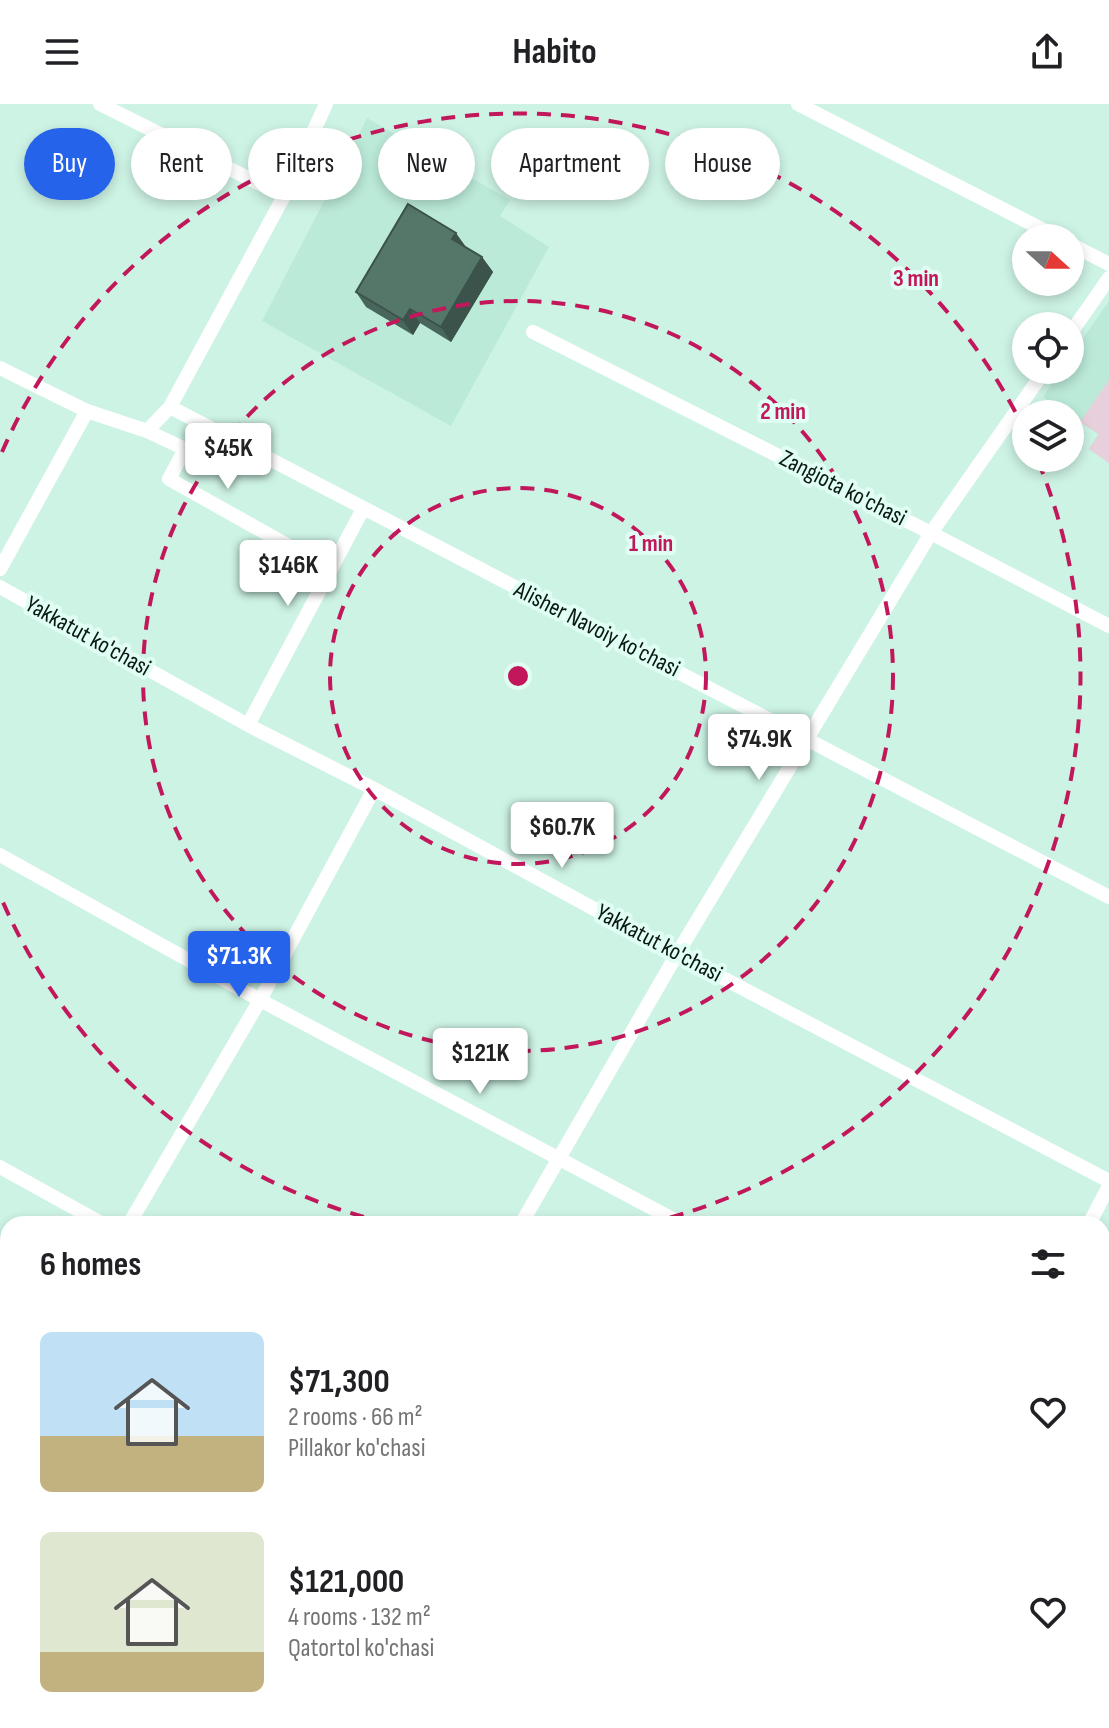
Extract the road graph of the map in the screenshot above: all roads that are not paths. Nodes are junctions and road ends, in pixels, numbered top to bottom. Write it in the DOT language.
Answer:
graph roads {
  1 [pos="100,104"];
  2 [pos="326,104"];
  3 [pos="798,104"];
  4 [pos="315,128"];
  5 [pos="248,178"];
  6 [pos="282,200"];
  7 [pos="1032,224"];
  8 [pos="1084,251"];
  9 [pos="1109,264"];
  10 [pos="1109,278"];
  11 [pos="1084,314"];
  12 [pos="533,332"];
  13 [pos="0,368"];
  14 [pos="1035,384"];
  15 [pos="170,407"];
  16 [pos="87,411"];
  17 [pos="147,431"];
  18 [pos="363,509"];
  19 [pos="931,533"];
  20 [pos="0,569"];
  21 [pos="330,569"];
  22 [pos="0,587"];
  23 [pos="1109,626"];
  24 [pos="248,725"];
  25 [pos="807,738"];
  26 [pos="374,789"];
  27 [pos="0,855"];
  28 [pos="1109,897"];
  29 [pos="677,954"];
  30 [pos="260,1000"];
  31 [pos="559,1159"];
  32 [pos="0,1167"];
  33 [pos="1109,1184"];
  34 [pos="89,1216"];
  35 [pos="134,1216"];
  36 [pos="526,1216"];
  37 [pos="667,1216"];
  38 [pos="1093,1216"];
  1 -- 5 [label="street"];
  2 -- 4 [label="street"];
  3 -- 7 [label="street"];
  6 -- 15 [label="street"];
  8 -- 9 [label="street"];
  10 -- 11 [label="street"];
  12 -- 19 [label="street, Zangiota ko'chasi"];
  13 -- 16 [label="street"];
  14 -- 19 [label="street"];
  15 -- 17 [label="street"];
  15 -- 18 [label="street, Alisher Navoiy ko'chasi"];
  16 -- 17 [label="street"];
  16 -- 20 [label="street"];
  17 -- 21 [label="street"];
  18 -- 21 [label="street"];
  18 -- 25 [label="street, Alisher Navoiy ko'chasi"];
  19 -- 23 [label="street, Zangiota ko'chasi"];
  19 -- 25 [label="street"];
  21 -- 24 [label="street"];
  22 -- 24 [label="street, Yakkatut ko'chasi"];
  24 -- 26 [label="street, Yakkatut ko'chasi"];
  25 -- 28 [label="street, Alisher Navoiy ko'chasi"];
  25 -- 29 [label="street"];
  26 -- 29 [label="street, Yakkatut ko'chasi"];
  26 -- 30 [label="street"];
  27 -- 30 [label="street"];
  29 -- 31 [label="street"];
  29 -- 33 [label="street, Yakkatut ko'chasi"];
  30 -- 31 [label="street"];
  30 -- 35 [label="street"];
  31 -- 36 [label="street"];
  31 -- 37 [label="street"];
  32 -- 34 [label="street"];
  33 -- 38 [label="street"];
}
